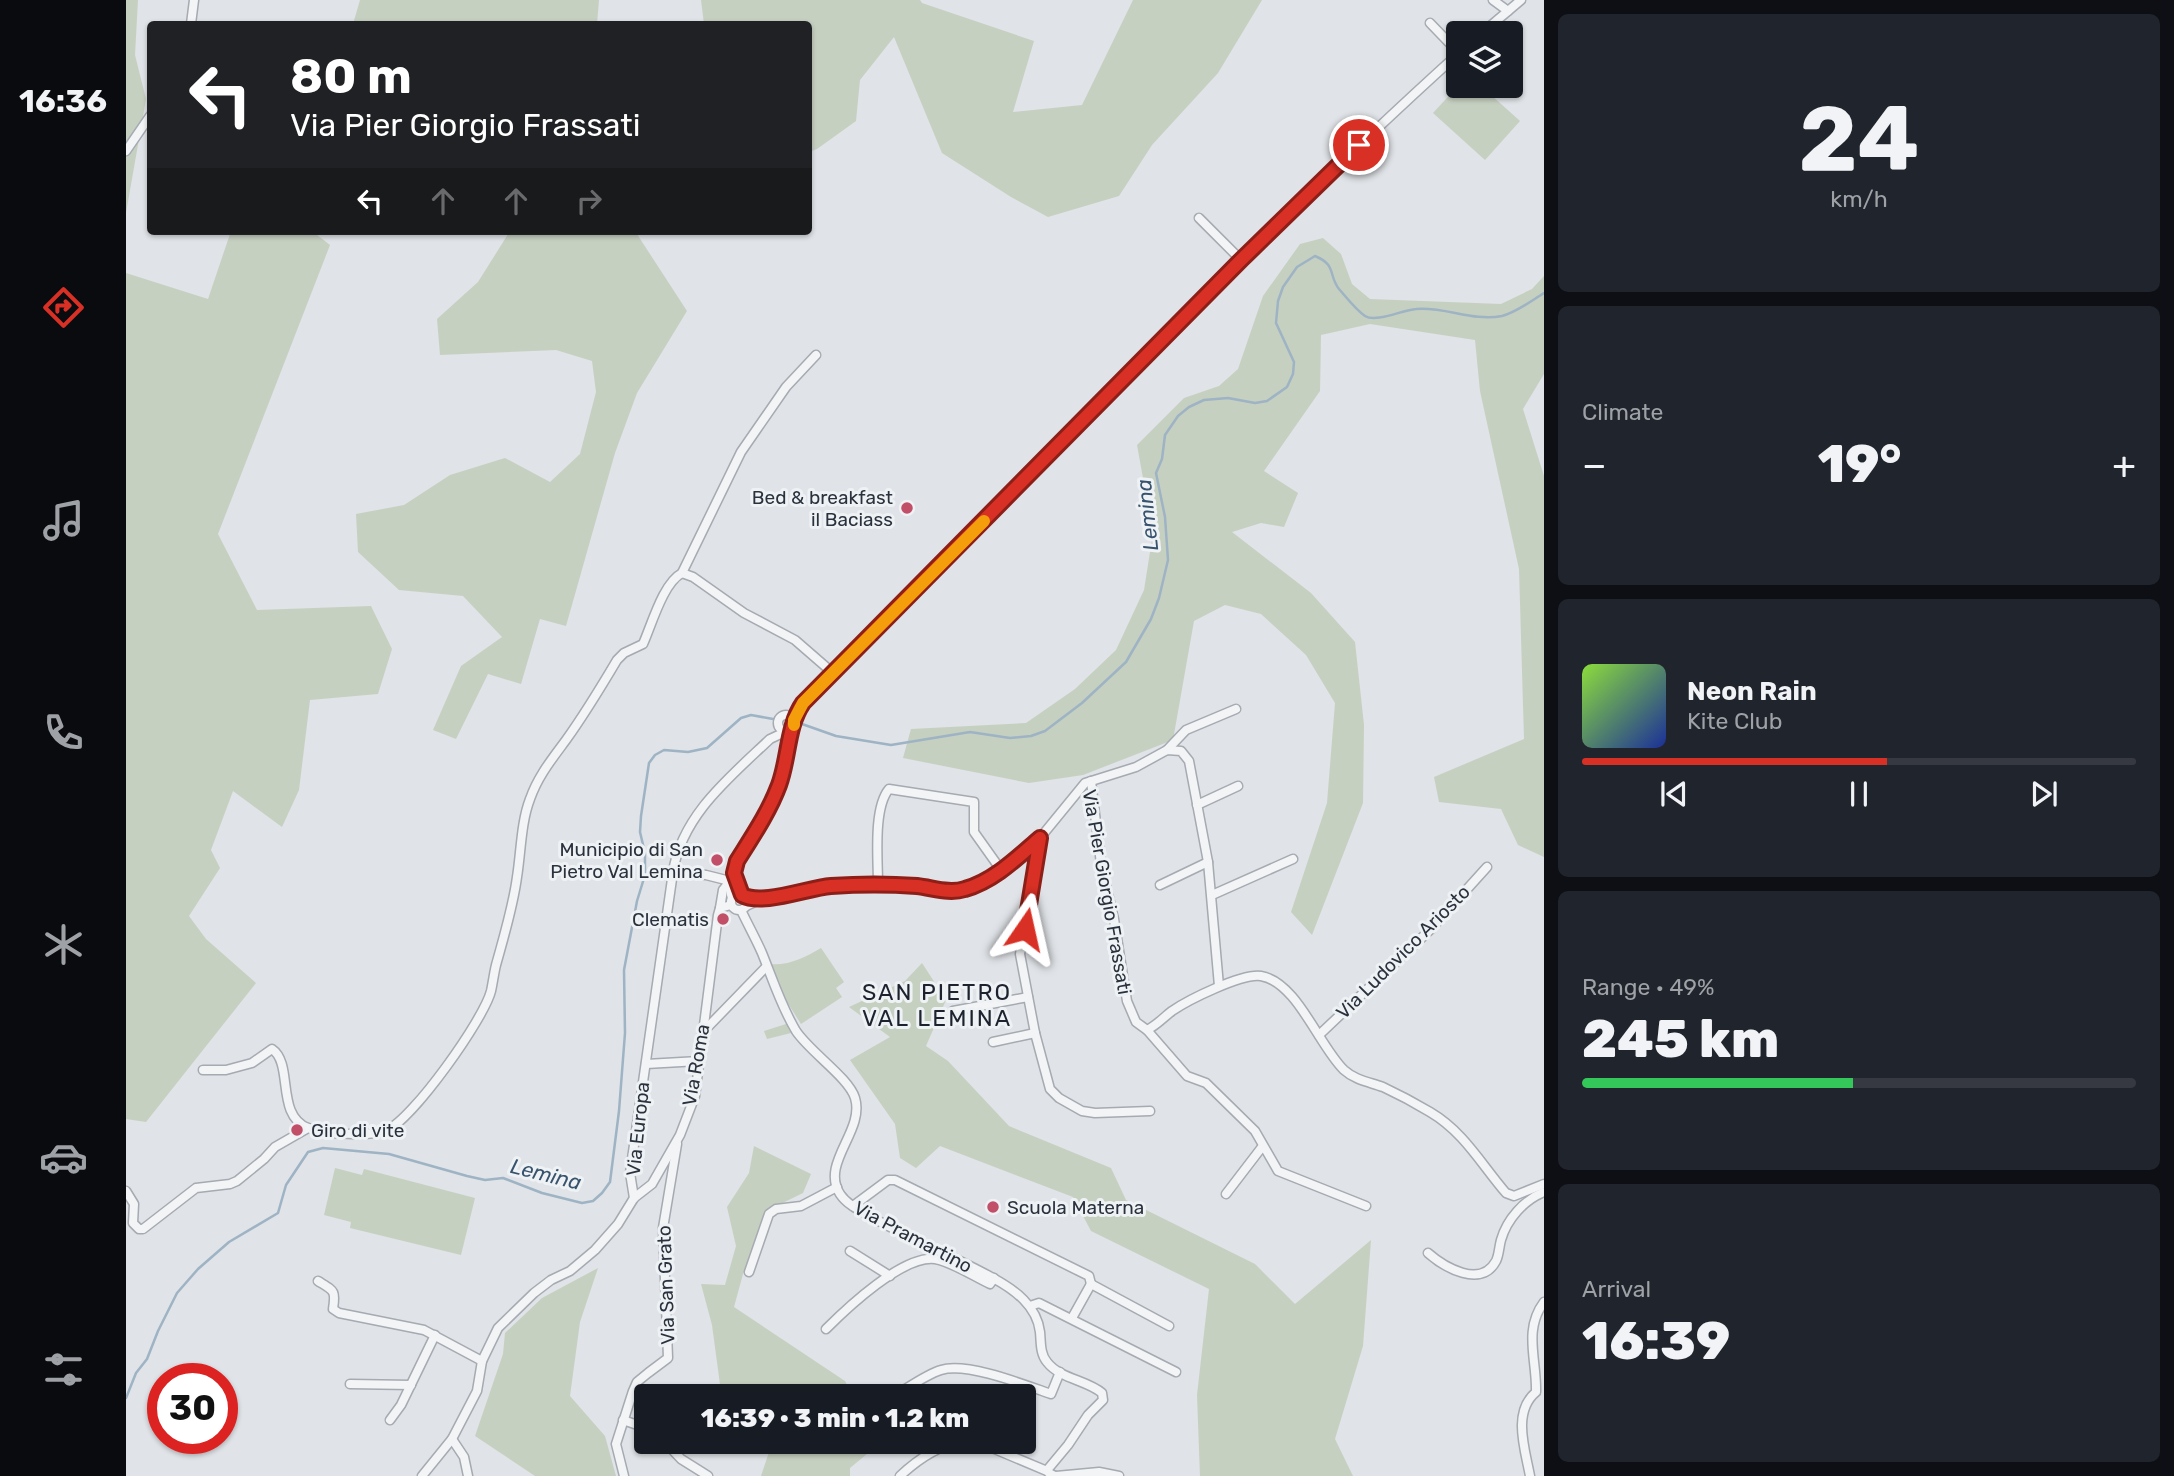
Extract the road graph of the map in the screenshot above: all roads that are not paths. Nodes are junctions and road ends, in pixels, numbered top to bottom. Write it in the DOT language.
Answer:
graph roads {
  1 [pos="194,0"];
  2 [pos="1493,0"];
  3 [pos="1518,1"];
  4 [pos="1508,11"];
  5 [pos="191,21"];
  6 [pos="1496,21"];
  7 [pos="1430,23"];
  8 [pos="1446,40"];
  9 [pos="1446,64"];
  10 [pos="147,120"];
  11 [pos="126,151"];
  12 [pos="1199,218"];
  13 [pos="1241,260"];
  14 [pos="816,355"];
  15 [pos="682,573"];
  16 [pos="833,673"];
  17 [pos="803,703"];
  18 [pos="1236,709"];
  19 [pos="787,727"];
  20 [pos="1167,750"];
  21 [pos="1091,781"];
  22 [pos="1238,786"];
  23 [pos="1197,805"];
  24 [pos="1040,838"];
  25 [pos="1293,859"];
  26 [pos="1208,862"];
  27 [pos="1487,867"];
  28 [pos="1001,870"];
  29 [pos="673,872"];
  30 [pos="732,877"];
  31 [pos="878,884"];
  32 [pos="1160,885"];
  33 [pos="1212,895"];
  34 [pos="731,901"];
  35 [pos="743,902"];
  36 [pos="719,912"];
  37 [pos="766,967"];
  38 [pos="1219,986"];
  39 [pos="1028,997"];
  40 [pos="953,1011"];
  41 [pos="1147,1030"];
  42 [pos="702,1033"];
  43 [pos="1035,1033"];
  44 [pos="1319,1035"];
  45 [pos="993,1042"];
  46 [pos="699,1061"];
  47 [pos="646,1064"];
  48 [pos="203,1070"];
  49 [pos="1150,1111"];
  50 [pos="308,1128"];
  51 [pos="680,1135"];
  52 [pos="1262,1147"];
  53 [pos="1544,1184"];
  54 [pos="837,1188"];
  55 [pos="126,1191"];
  56 [pos="1544,1192"];
  57 [pos="1226,1194"];
  58 [pos="634,1198"];
  59 [pos="853,1206"];
  60 [pos="1366,1206"];
  61 [pos="850,1251"];
  62 [pos="1428,1254"];
  63 [pos="749,1272"];
  64 [pos="890,1276"];
  65 [pos="993,1278"];
  66 [pos="318,1281"];
  67 [pos="1091,1284"];
  68 [pos="1544,1303"];
  69 [pos="1030,1306"];
  70 [pos="1072,1318"];
  71 [pos="1169,1326"];
  72 [pos="826,1329"];
  73 [pos="435,1335"];
  74 [pos="482,1361"];
  75 [pos="1060,1372"];
  76 [pos="1176,1372"];
  77 [pos="350,1384"];
  78 [pos="915,1384"];
  79 [pos="1022,1384"];
  80 [pos="411,1385"];
  81 [pos="1036,1389"];
  82 [pos="390,1420"];
  83 [pos="624,1420"];
  84 [pos="634,1424"];
  85 [pos="452,1439"];
  86 [pos="676,1454"];
  87 [pos="930,1454"];
  88 [pos="1006,1454"];
  89 [pos="1053,1474"];
  90 [pos="422,1476"];
  91 [pos="468,1476"];
  92 [pos="624,1476"];
  93 [pos="708,1476"];
  94 [pos="900,1476"];
  95 [pos="1119,1476"];
  96 [pos="1530,1476"];
  1 -- 5 [label="street"];
  2 -- 4 [label="street"];
  3 -- 4 [label="street"];
  4 -- 6 [label="street"];
  7 -- 8 [label="street"];
  9 -- 13 [label="street"];
  10 -- 11 [label="street"];
  12 -- 13 [label="street"];
  13 -- 16 [label="street"];
  14 -- 15 [label="street"];
  15 -- 16 [label="street"];
  15 -- 50 [label="street"];
  16 -- 17 [label="street"];
  17 -- 19 [label="street"];
  17 -- 19 [label="street"];
  18 -- 20 [label="street"];
  19 -- 29 [label="street, Via Europa"];
  19 -- 30 [label="street"];
  20 -- 21 [label="street"];
  20 -- 23 [label="street"];
  21 -- 24 [label="street, Via Pier Giorgio Frassati"];
  21 -- 41 [label="street, Via Pier Giorgio Frassati"];
  22 -- 23 [label="street"];
  23 -- 26 [label="street"];
  24 -- 28 [label="street, Via Pier Giorgio Frassati"];
  24 -- 39 [label="street"];
  25 -- 33 [label="street"];
  26 -- 32 [label="street"];
  26 -- 33 [label="street"];
  27 -- 44 [label="street, Via Ludovico Ariosto"];
  28 -- 31 [label="street, Via Pier Giorgio Frassati"];
  28 -- 31 [label="street"];
  29 -- 30 [label="street"];
  29 -- 47 [label="street, Via Europa"];
  30 -- 34 [label="street"];
  30 -- 35 [label="street, Via Pramartino"];
  30 -- 36 [label="street, Via Roma"];
  31 -- 35 [label="street, Via Pier Giorgio Frassati"];
  33 -- 38 [label="street"];
  34 -- 35 [label="street"];
  34 -- 35 [label="street"];
  34 -- 36 [label="street"];
  35 -- 37 [label="street, Via Pramartino"];
  36 -- 42 [label="street, Via Roma"];
  37 -- 42 [label="street"];
  37 -- 54 [label="street, Via Pramartino"];
  38 -- 41 [label="street"];
  38 -- 44 [label="street"];
  39 -- 40 [label="street"];
  39 -- 43 [label="street"];
  41 -- 52 [label="street, Via Pier Giorgio Frassati"];
  42 -- 46 [label="street, Via Roma"];
  43 -- 45 [label="street"];
  43 -- 49 [label="street"];
  44 -- 53 [label="street"];
  46 -- 47 [label="street"];
  46 -- 51 [label="street, Via Roma"];
  47 -- 58 [label="street, Via Europa"];
  48 -- 50 [label="street"];
  50 -- 55 [label="street"];
  51 -- 58 [label="street, Via Roma"];
  51 -- 83 [label="street, Via San Grato"];
  52 -- 57 [label="street"];
  52 -- 60 [label="street, Via Pier Giorgio Frassati"];
  54 -- 59 [label="street, Via Pramartino"];
  54 -- 63 [label="street"];
  56 -- 62 [label="street"];
  58 -- 74 [label="street, Via Europa"];
  59 -- 65 [label="street, Via Pramartino"];
  59 -- 67 [label="street"];
  61 -- 64 [label="street"];
  64 -- 65 [label="street"];
  64 -- 72 [label="street"];
  65 -- 69 [label="street, Via Pramartino"];
  66 -- 73 [label="street"];
  67 -- 70 [label="street"];
  67 -- 71 [label="street"];
  68 -- 96 [label="street"];
  69 -- 70 [label="street"];
  69 -- 75 [label="street"];
  70 -- 76 [label="street"];
  73 -- 74 [label="street"];
  73 -- 80 [label="street"];
  74 -- 85 [label="street, Via Europa"];
  75 -- 81 [label="street"];
  75 -- 89 [label="street"];
  77 -- 80 [label="street"];
  78 -- 79 [label="street"];
  80 -- 82 [label="street"];
  83 -- 84 [label="street"];
  83 -- 92 [label="street, Via San Grato"];
  85 -- 90 [label="street, Via Europa"];
  85 -- 91 [label="street"];
  86 -- 93 [label="street"];
  87 -- 94 [label="street"];
  88 -- 89 [label="street"];
  89 -- 95 [label="street"];
}
